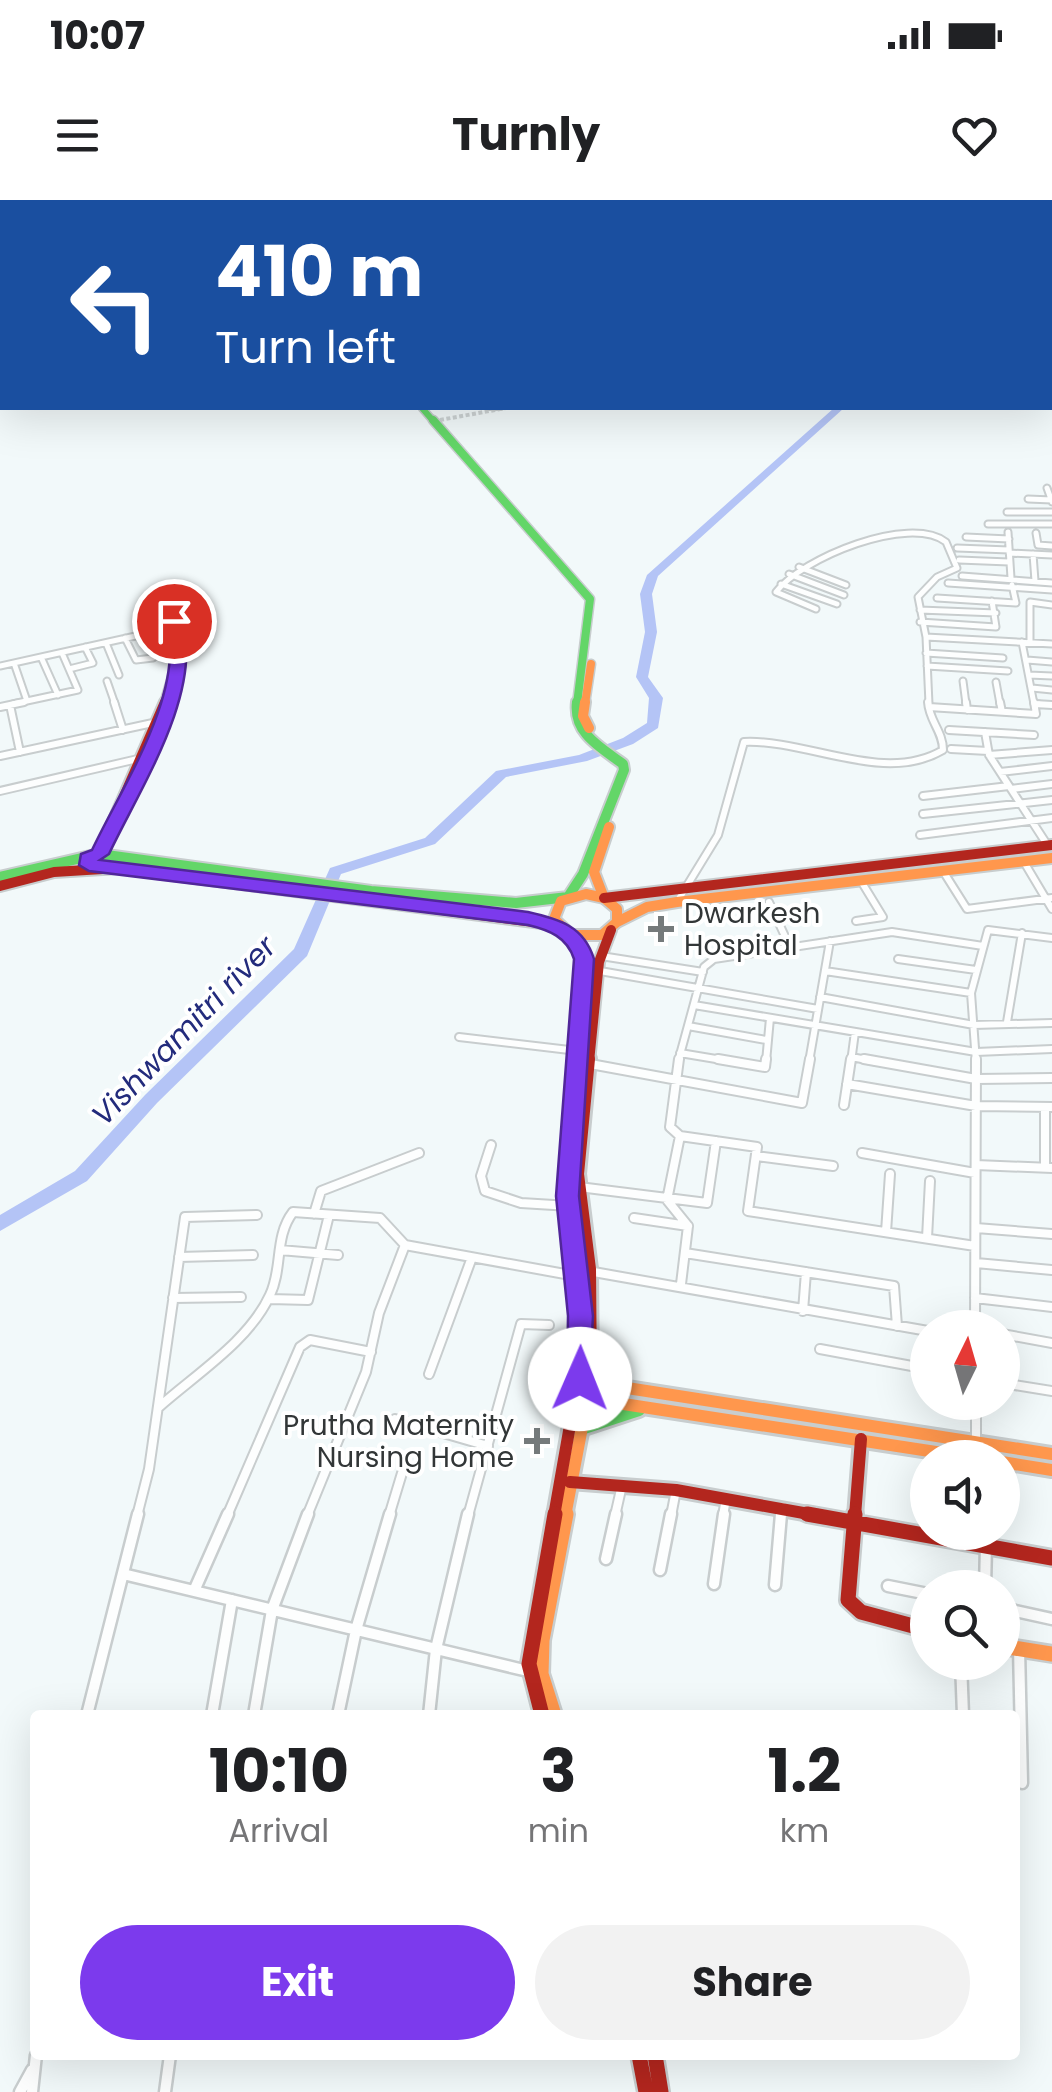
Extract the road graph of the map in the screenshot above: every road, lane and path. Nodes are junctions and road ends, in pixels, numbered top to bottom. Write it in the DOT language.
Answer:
graph roads {
  1 [pos="427,410"];
  2 [pos="1047,488"];
  3 [pos="1028,500"];
  4 [pos="1052,501"];
  5 [pos="1007,512"];
  6 [pos="1052,512"];
  7 [pos="988,524"];
  8 [pos="1052,524"];
  9 [pos="1036,533"];
  10 [pos="966,537"];
  11 [pos="1052,546"];
  12 [pos="958,548"];
  13 [pos="1009,552"];
  14 [pos="1033,554"];
  15 [pos="1052,555"];
  16 [pos="960,560"];
  17 [pos="1010,562"];
  18 [pos="798,567"];
  19 [pos="789,574"];
  20 [pos="962,576"];
  21 [pos="1035,581"];
  22 [pos="1012,582"];
  23 [pos="948,583"];
  24 [pos="781,584"];
  25 [pos="846,585"];
  26 [pos="1052,588"];
  27 [pos="844,596"];
  28 [pos="937,598"];
  29 [pos="992,601"];
  30 [pos="837,604"];
  31 [pos="1052,605"];
  32 [pos="816,609"];
  33 [pos="920,610"];
  34 [pos="996,613"];
  35 [pos="920,622"];
  36 [pos="175,624"];
  37 [pos="926,637"];
  38 [pos="125,638"];
  39 [pos="990,640"];
  40 [pos="106,642"];
  41 [pos="1026,642"];
  42 [pos="1052,644"];
  43 [pos="85,647"];
  44 [pos="62,652"];
  45 [pos="926,653"];
  46 [pos="950,655"];
  47 [pos="41,657"];
  48 [pos="153,658"];
  49 [pos="994,658"];
  50 [pos="1004,658"];
  51 [pos="136,660"];
  52 [pos="1026,660"];
  53 [pos="1052,662"];
  54 [pos="14,663"];
  55 [pos="115,665"];
  56 [pos="0,666"];
  57 [pos="927,666"];
  58 [pos="952,668"];
  59 [pos="69,669"];
  60 [pos="1008,671"];
  61 [pos="1029,674"];
  62 [pos="119,675"];
  63 [pos="1052,676"];
  64 [pos="107,681"];
  65 [pos="964,681"];
  66 [pos="996,682"];
  67 [pos="1032,688"];
  68 [pos="1052,690"];
  69 [pos="58,695"];
  70 [pos="27,701"];
  71 [pos="1034,704"];
  72 [pos="10,705"];
  73 [pos="1052,705"];
  74 [pos="0,707"];
  75 [pos="929,707"];
  76 [pos="967,710"];
  77 [pos="1002,712"];
  78 [pos="162,721"];
  79 [pos="123,730"];
  80 [pos="948,730"];
  81 [pos="985,732"];
  82 [pos="1034,735"];
  83 [pos="951,749"];
  84 [pos="1052,750"];
  85 [pos="20,752"];
  86 [pos="988,753"];
  87 [pos="0,756"];
  88 [pos="146,757"];
  89 [pos="626,762"];
  90 [pos="1052,766"];
  91 [pos="1000,772"];
  92 [pos="1052,784"];
  93 [pos="1010,788"];
  94 [pos="0,791"];
  95 [pos="923,796"];
  96 [pos="1052,800"];
  97 [pos="1022,804"];
  98 [pos="923,814"];
  99 [pos="1052,818"];
  100 [pos="1033,821"];
  101 [pos="920,835"];
  102 [pos="1051,850"];
  103 [pos="99,854"];
  104 [pos="1024,862"];
  105 [pos="94,867"];
  106 [pos="702,868"];
  107 [pos="944,872"];
  108 [pos="0,877"];
  109 [pos="861,881"];
  110 [pos="278,884"];
  111 [pos="0,886"];
  112 [pos="710,888"];
  113 [pos="369,896"];
  114 [pos="680,897"];
  115 [pos="568,898"];
  116 [pos="604,898"];
  117 [pos="1049,898"];
  118 [pos="769,902"];
  119 [pos="1052,908"];
  120 [pos="856,922"];
  121 [pos="557,926"];
  122 [pos="614,926"];
  123 [pos="1022,933"];
  124 [pos="571,935"];
  125 [pos="1052,938"];
  126 [pos="830,941"];
  127 [pos="983,946"];
  128 [pos="790,947"];
  129 [pos="601,956"];
  130 [pos="898,958"];
  131 [pos="976,970"];
  132 [pos="600,971"];
  133 [pos="825,971"];
  134 [pos="703,972"];
  135 [pos="698,990"];
  136 [pos="971,994"];
  137 [pos="820,998"];
  138 [pos="694,1005"];
  139 [pos="818,1009"];
  140 [pos="770,1018"];
  141 [pos="586,1022"];
  142 [pos="1006,1022"];
  143 [pos="1052,1023"];
  144 [pos="816,1025"];
  145 [pos="974,1025"];
  146 [pos="688,1026"];
  147 [pos="855,1032"];
  148 [pos="459,1037"];
  149 [pos="766,1040"];
  150 [pos="1052,1049"];
  151 [pos="976,1052"];
  152 [pos="680,1053"];
  153 [pos="851,1057"];
  154 [pos="581,1059"];
  155 [pos="674,1077"];
  156 [pos="1052,1078"];
  157 [pos="976,1079"];
  158 [pos="847,1084"];
  159 [pos="844,1105"];
  160 [pos="976,1106"];
  161 [pos="1049,1107"];
  162 [pos="680,1136"];
  163 [pos="716,1141"];
  164 [pos="491,1145"];
  165 [pos="419,1153"];
  166 [pos="862,1153"];
  167 [pos="756,1156"];
  168 [pos="833,1166"];
  169 [pos="1048,1168"];
  170 [pos="976,1169"];
  171 [pos="890,1174"];
  172 [pos="930,1180"];
  173 [pos="579,1186"];
  174 [pos="666,1200"];
  175 [pos="575,1206"];
  176 [pos="314,1214"];
  177 [pos="329,1215"];
  178 [pos="258,1216"];
  179 [pos="634,1218"];
  180 [pos="688,1226"];
  181 [pos="976,1228"];
  182 [pos="886,1232"];
  183 [pos="1052,1234"];
  184 [pos="927,1238"];
  185 [pos="405,1246"];
  186 [pos="976,1246"];
  187 [pos="280,1250"];
  188 [pos="684,1253"];
  189 [pos="321,1254"];
  190 [pos="252,1255"];
  191 [pos="338,1255"];
  192 [pos="179,1257"];
  193 [pos="470,1260"];
  194 [pos="976,1264"];
  195 [pos="590,1270"];
  196 [pos="1052,1270"];
  197 [pos="806,1272"];
  198 [pos="577,1277"];
  199 [pos="681,1284"];
  200 [pos="173,1298"];
  201 [pos="241,1298"];
  202 [pos="976,1298"];
  203 [pos="270,1299"];
  204 [pos="1052,1307"];
  205 [pos="976,1310"];
  206 [pos="803,1312"];
  207 [pos="549,1325"];
  208 [pos="897,1326"];
  209 [pos="910,1328"];
  210 [pos="1020,1337"];
  211 [pos="1052,1343"];
  212 [pos="820,1349"];
  213 [pos="372,1352"];
  214 [pos="910,1366"];
  215 [pos="430,1374"];
  216 [pos="588,1381"];
  217 [pos="1020,1386"];
  218 [pos="1052,1392"];
  219 [pos="585,1399"];
  220 [pos="159,1407"];
  221 [pos="648,1408"];
  222 [pos="395,1419"];
  223 [pos="581,1429"];
  224 [pos="861,1439"];
  225 [pos="963,1440"];
  226 [pos="488,1446"];
  227 [pos="910,1447"];
  228 [pos="1020,1449"];
  229 [pos="1052,1454"];
  230 [pos="1020,1465"];
  231 [pos="1052,1470"];
  232 [pos="402,1473"];
  233 [pos="570,1482"];
  234 [pos="622,1485"];
  235 [pos="676,1490"];
  236 [pos="726,1498"];
  237 [pos="782,1506"];
  238 [pos="852,1520"];
  239 [pos="910,1531"];
  240 [pos="1011,1550"];
  241 [pos="1052,1558"];
  242 [pos="606,1559"];
  243 [pos="660,1570"];
  244 [pos="123,1574"];
  245 [pos="714,1584"];
  246 [pos="775,1586"];
  247 [pos="888,1586"];
  248 [pos="910,1590"];
  249 [pos="194,1591"];
  250 [pos="232,1600"];
  251 [pos="272,1610"];
  252 [pos="1020,1612"];
  253 [pos="1052,1619"];
  254 [pos="910,1625"];
  255 [pos="356,1630"];
  256 [pos="1020,1648"];
  257 [pos="436,1649"];
  258 [pos="1052,1654"];
  259 [pos="535,1672"];
  260 [pos="961,1680"];
  261 [pos="1020,1680"];
  262 [pos="88,1710"];
  263 [pos="213,1710"];
  264 [pos="255,1710"];
  265 [pos="339,1710"];
  266 [pos="430,1710"];
  267 [pos="541,1710"];
  268 [pos="552,1710"];
  269 [pos="962,1710"];
  270 [pos="1022,1782"];
  271 [pos="36,2060"];
  272 [pos="169,2060"];
  273 [pos="641,2060"];
  274 [pos="656,2060"];
  275 [pos="20,2092"];
  276 [pos="32,2092"];
  277 [pos="165,2092"];
  278 [pos="646,2092"];
  279 [pos="661,2092"];
  1 -- 89 [label="main road"];
  2 -- 4 [label="street"];
  3 -- 4 [label="street"];
  5 -- 6 [label="street"];
  7 -- 8 [label="street"];
  9 -- 11 [label="street"];
  10 -- 13 [label="street"];
  12 -- 13 [label="street"];
  13 -- 14 [label="street"];
  13 -- 17 [label="street"];
  14 -- 15 [label="street"];
  14 -- 21 [label="street"];
  16 -- 17 [label="street"];
  17 -- 22 [label="street"];
  18 -- 19 [label="street"];
  18 -- 25 [label="street"];
  18 -- 33 [label="street"];
  19 -- 24 [label="street"];
  19 -- 27 [label="street"];
  20 -- 22 [label="street"];
  21 -- 22 [label="street"];
  21 -- 26 [label="street"];
  22 -- 23 [label="street"];
  22 -- 26 [label="street"];
  22 -- 29 [label="street"];
  24 -- 30 [label="street"];
  24 -- 32 [label="street"];
  26 -- 31 [label="street"];
  28 -- 29 [label="street"];
  29 -- 34 [label="street"];
  31 -- 41 [label="street"];
  33 -- 34 [label="street"];
  33 -- 35 [label="street"];
  34 -- 35 [label="street"];
  35 -- 37 [label="street"];
  36 -- 38 [label="street"];
  36 -- 78 [label="main road"];
  37 -- 39 [label="street"];
  37 -- 45 [label="street"];
  38 -- 40 [label="street"];
  38 -- 51 [label="street"];
  39 -- 41 [label="street"];
  39 -- 49 [label="street"];
  40 -- 43 [label="street"];
  40 -- 55 [label="street"];
  41 -- 42 [label="street"];
  41 -- 52 [label="street"];
  43 -- 44 [label="street"];
  43 -- 59 [label="street"];
  44 -- 47 [label="street"];
  44 -- 59 [label="street"];
  45 -- 46 [label="street"];
  45 -- 57 [label="street"];
  46 -- 49 [label="street"];
  46 -- 58 [label="street"];
  47 -- 54 [label="street"];
  47 -- 69 [label="street"];
  48 -- 51 [label="street"];
  49 -- 50 [label="street"];
  51 -- 55 [label="street"];
  52 -- 53 [label="street"];
  52 -- 61 [label="street"];
  54 -- 56 [label="street"];
  54 -- 70 [label="street"];
  55 -- 62 [label="street"];
  57 -- 58 [label="street"];
  57 -- 75 [label="street"];
  58 -- 60 [label="street"];
  59 -- 69 [label="street"];
  61 -- 63 [label="street"];
  61 -- 67 [label="street"];
  64 -- 79 [label="street"];
  65 -- 76 [label="street"];
  66 -- 77 [label="street"];
  67 -- 68 [label="street"];
  67 -- 71 [label="street"];
  69 -- 70 [label="street"];
  70 -- 72 [label="street"];
  71 -- 73 [label="street"];
  71 -- 77 [label="street"];
  72 -- 74 [label="street"];
  72 -- 85 [label="street"];
  75 -- 76 [label="street"];
  75 -- 106 [label="street"];
  76 -- 77 [label="street"];
  78 -- 79 [label="street"];
  78 -- 88 [label="main road"];
  79 -- 85 [label="street"];
  80 -- 81 [label="street"];
  81 -- 82 [label="street"];
  81 -- 86 [label="street"];
  83 -- 86 [label="street"];
  84 -- 86 [label="street"];
  85 -- 87 [label="street"];
  86 -- 91 [label="street"];
  88 -- 94 [label="street"];
  88 -- 103 [label="main road"];
  89 -- 115 [label="main road"];
  89 -- 116 [label="main road"];
  90 -- 91 [label="street"];
  91 -- 93 [label="street"];
  92 -- 93 [label="street"];
  93 -- 95 [label="street"];
  93 -- 97 [label="street"];
  96 -- 97 [label="street"];
  97 -- 98 [label="street"];
  97 -- 100 [label="street"];
  99 -- 100 [label="street"];
  100 -- 101 [label="street"];
  100 -- 102 [label="street"];
  102 -- 104 [label="main road"];
  102 -- 112 [label="main road"];
  103 -- 105 [label="main road"];
  103 -- 108 [label="main road"];
  103 -- 110 [label="main road"];
  104 -- 107 [label="main road"];
  104 -- 117 [label="street"];
  105 -- 110 [label="main road"];
  105 -- 111 [label="main road"];
  106 -- 112 [label="street"];
  106 -- 114 [label="street"];
  107 -- 109 [label="main road"];
  107 -- 117 [label="street"];
  109 -- 114 [label="main road"];
  109 -- 120 [label="street"];
  110 -- 113 [label="main road"];
  112 -- 114 [label="main road"];
  113 -- 115 [label="main road"];
  113 -- 121 [label="main road"];
  114 -- 116 [label="main road"];
  114 -- 122 [label="main road"];
  115 -- 116 [label="main road"];
  115 -- 121 [label="main road"];
  116 -- 122 [label="main road"];
  117 -- 119 [label="street"];
  118 -- 128 [label="street"];
  121 -- 124 [label="main road"];
  122 -- 124 [label="main road"];
  122 -- 129 [label="main road"];
  123 -- 125 [label="street"];
  123 -- 127 [label="street"];
  123 -- 142 [label="street"];
  124 -- 141 [label="main road"];
  126 -- 127 [label="street"];
  126 -- 128 [label="street"];
  126 -- 133 [label="street"];
  127 -- 131 [label="street"];
  128 -- 134 [label="street"];
  129 -- 132 [label="main road"];
  129 -- 134 [label="street"];
  130 -- 131 [label="street"];
  131 -- 136 [label="street"];
  132 -- 135 [label="street"];
  132 -- 141 [label="main road"];
  133 -- 136 [label="street"];
  133 -- 137 [label="street"];
  134 -- 135 [label="street"];
  135 -- 138 [label="street"];
  135 -- 139 [label="street"];
  136 -- 145 [label="street"];
  137 -- 139 [label="street"];
  137 -- 145 [label="street"];
  138 -- 140 [label="street"];
  138 -- 146 [label="street"];
  139 -- 144 [label="street"];
  140 -- 144 [label="street"];
  140 -- 149 [label="street"];
  141 -- 154 [label="main road"];
  142 -- 143 [label="street"];
  142 -- 145 [label="street"];
  144 -- 147 [label="street"];
  144 -- 155 [label="street"];
  145 -- 151 [label="street"];
  146 -- 149 [label="street"];
  146 -- 152 [label="street"];
  147 -- 151 [label="street"];
  147 -- 153 [label="street"];
  148 -- 154 [label="street"];
  149 -- 152 [label="street"];
  150 -- 151 [label="street"];
  151 -- 157 [label="street"];
  152 -- 155 [label="street"];
  153 -- 157 [label="street"];
  153 -- 158 [label="street"];
  154 -- 155 [label="street"];
  154 -- 173 [label="main road"];
  154 -- 175 [label="main road"];
  155 -- 162 [label="street"];
  156 -- 157 [label="street"];
  157 -- 160 [label="street"];
  158 -- 159 [label="street"];
  158 -- 160 [label="street"];
  160 -- 161 [label="street"];
  160 -- 170 [label="street"];
  161 -- 169 [label="street"];
  162 -- 163 [label="street"];
  162 -- 174 [label="street"];
  163 -- 167 [label="street"];
  163 -- 174 [label="street"];
  164 -- 175 [label="street"];
  165 -- 176 [label="street"];
  166 -- 170 [label="street"];
  167 -- 168 [label="street"];
  167 -- 182 [label="street"];
  169 -- 170 [label="street"];
  170 -- 181 [label="street"];
  171 -- 182 [label="street"];
  172 -- 184 [label="street"];
  173 -- 174 [label="street"];
  173 -- 175 [label="main road"];
  174 -- 180 [label="street"];
  175 -- 195 [label="main road"];
  175 -- 198 [label="main road"];
  176 -- 177 [label="street"];
  176 -- 187 [label="street"];
  177 -- 185 [label="street"];
  177 -- 189 [label="street"];
  178 -- 192 [label="street"];
  179 -- 180 [label="street"];
  180 -- 188 [label="street"];
  181 -- 183 [label="street"];
  181 -- 186 [label="street"];
  182 -- 184 [label="street"];
  184 -- 186 [label="street"];
  185 -- 193 [label="street"];
  185 -- 213 [label="street"];
  186 -- 194 [label="street"];
  187 -- 189 [label="street"];
  187 -- 203 [label="street"];
  188 -- 197 [label="street"];
  188 -- 199 [label="street"];
  189 -- 191 [label="street"];
  189 -- 203 [label="street"];
  190 -- 192 [label="street"];
  192 -- 200 [label="street"];
  193 -- 198 [label="street"];
  193 -- 215 [label="street"];
  194 -- 196 [label="street"];
  194 -- 202 [label="street"];
  195 -- 198 [label="street"];
  195 -- 199 [label="street"];
  195 -- 216 [label="main road"];
  197 -- 206 [label="street"];
  197 -- 208 [label="street"];
  198 -- 216 [label="main road"];
  199 -- 206 [label="street"];
  200 -- 201 [label="street"];
  200 -- 220 [label="street"];
  202 -- 204 [label="street"];
  202 -- 205 [label="street"];
  203 -- 220 [label="street"];
  206 -- 208 [label="street"];
  207 -- 226 [label="street"];
  208 -- 209 [label="street"];
  210 -- 211 [label="street"];
  212 -- 214 [label="street"];
  213 -- 249 [label="street"];
  213 -- 251 [label="street"];
  216 -- 219 [label="main road"];
  216 -- 219 [label="main road"];
  216 -- 225 [label="main road"];
  217 -- 218 [label="street"];
  219 -- 221 [label="main road"];
  219 -- 223 [label="main road"];
  219 -- 259 [label="main road"];
  220 -- 244 [label="street"];
  221 -- 223 [label="main road"];
  221 -- 224 [label="main road"];
  222 -- 226 [label="street"];
  223 -- 233 [label="main road"];
  224 -- 227 [label="main road"];
  224 -- 238 [label="main road"];
  226 -- 257 [label="street"];
  228 -- 229 [label="main road"];
  230 -- 231 [label="main road"];
  232 -- 255 [label="street"];
  233 -- 234 [label="main road"];
  233 -- 259 [label="main road"];
  234 -- 235 [label="main road"];
  234 -- 242 [label="street"];
  235 -- 236 [label="main road"];
  235 -- 243 [label="street"];
  236 -- 237 [label="main road"];
  236 -- 245 [label="street"];
  237 -- 238 [label="main road"];
  237 -- 246 [label="street"];
  238 -- 239 [label="main road"];
  238 -- 254 [label="main road"];
  240 -- 241 [label="main road"];
  244 -- 249 [label="street"];
  244 -- 262 [label="street"];
  247 -- 248 [label="street"];
  249 -- 250 [label="street"];
  250 -- 251 [label="street"];
  250 -- 263 [label="street"];
  251 -- 255 [label="street"];
  251 -- 264 [label="street"];
  252 -- 253 [label="street"];
  255 -- 257 [label="street"];
  255 -- 265 [label="street"];
  256 -- 258 [label="main road"];
  257 -- 259 [label="street"];
  257 -- 266 [label="street"];
  259 -- 267 [label="main road"];
  259 -- 268 [label="main road"];
  260 -- 269 [label="street"];
  261 -- 270 [label="street"];
  271 -- 275 [label="street"];
  271 -- 276 [label="street"];
  272 -- 277 [label="street"];
  273 -- 278 [label="main road"];
  274 -- 279 [label="main road"];
}
